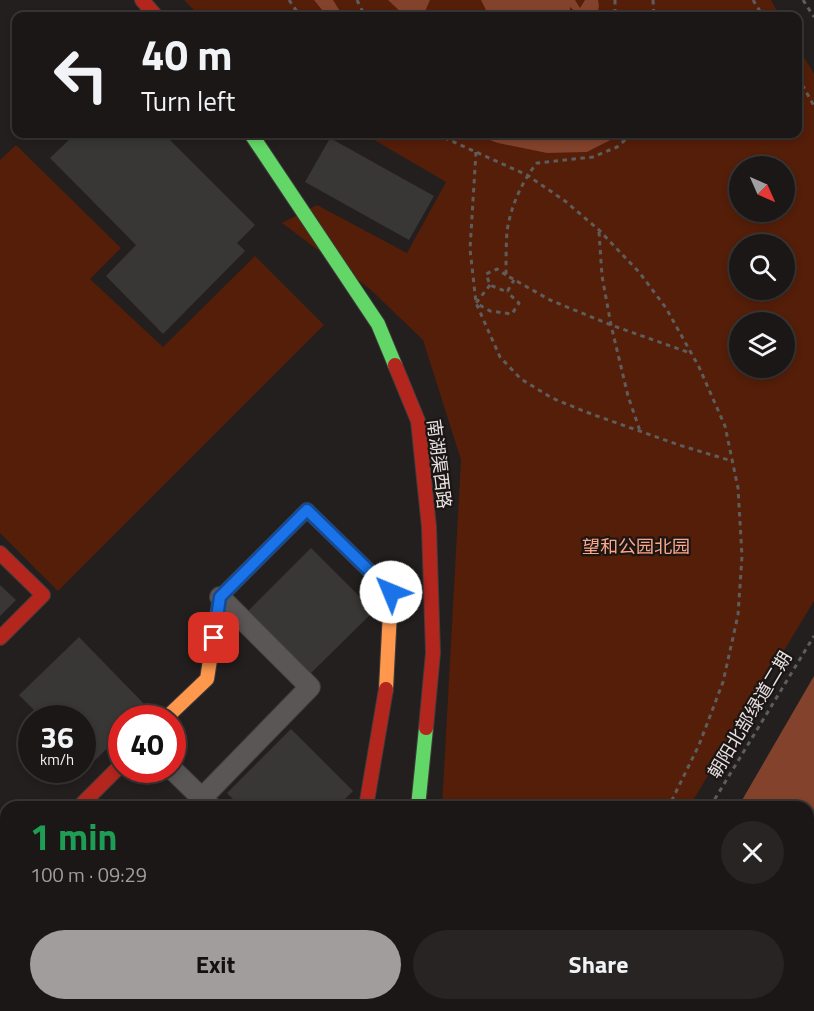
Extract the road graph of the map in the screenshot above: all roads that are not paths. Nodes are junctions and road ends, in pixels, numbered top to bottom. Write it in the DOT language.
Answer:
graph roads {
  1 [pos="142,0"];
  2 [pos="152,12"];
  3 [pos="254,138"];
  4 [pos="0,553"];
  5 [pos="220,597"];
  6 [pos="0,638"];
  7 [pos="180,705"];
  8 [pos="108,778"];
  9 [pos="186,783"];
  10 [pos="424,796"];
  11 [pos="85,801"];
  12 [pos="205,801"];
  13 [pos="207,801"];
  14 [pos="367,801"];
  1 -- 2 [label="street"];
  3 -- 10 [label="street, 南湖渠西路"];
  4 -- 6 [label="street"];
  5 -- 7 [label="street"];
  5 -- 13 [label="street"];
  5 -- 14 [label="street"];
  8 -- 11 [label="street"];
  9 -- 12 [label="street"];
}
